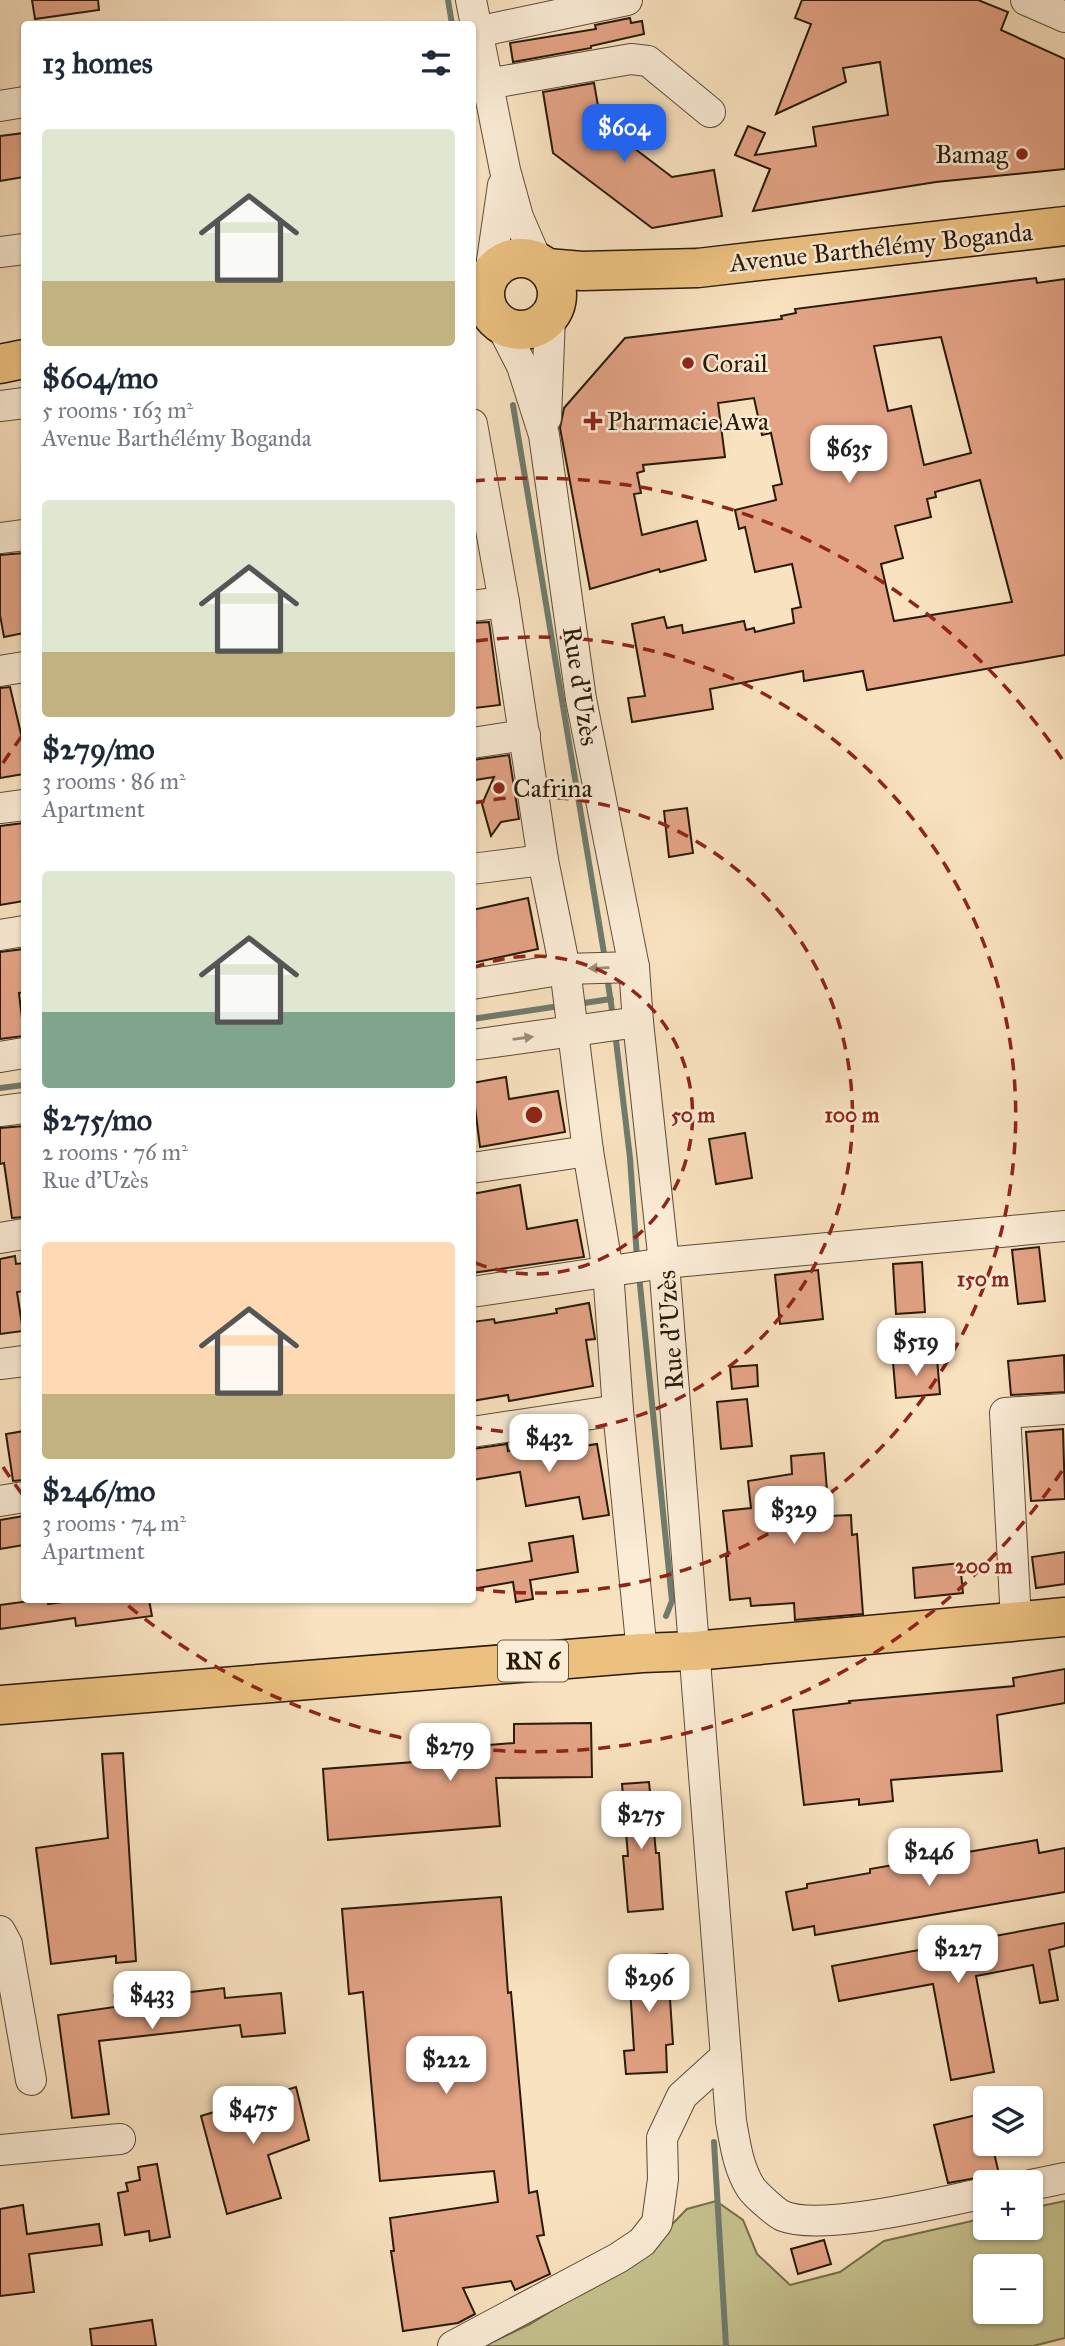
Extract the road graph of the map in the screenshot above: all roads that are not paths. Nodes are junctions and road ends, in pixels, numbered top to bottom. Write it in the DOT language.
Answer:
graph roads {
  1 [pos="471,0"];
  2 [pos="628,0"];
  3 [pos="1027,0"];
  4 [pos="1065,17"];
  5 [pos="475,21"];
  6 [pos="476,27"];
  7 [pos="477,32"];
  8 [pos="487,84"];
  9 [pos="21,102"];
  10 [pos="0,106"];
  11 [pos="710,112"];
  12 [pos="505,170"];
  13 [pos="1065,226"];
  14 [pos="21,249"];
  15 [pos="0,252"];
  16 [pos="542,265"];
  17 [pos="698,268"];
  18 [pos="481,277"];
  19 [pos="551,314"];
  20 [pos="488,317"];
  21 [pos="21,360"];
  22 [pos="0,364"];
  23 [pos="21,403"];
  24 [pos="0,406"];
  25 [pos="544,435"];
  26 [pos="477,474"];
  27 [pos="21,535"];
  28 [pos="0,538"];
  29 [pos="504,601"];
  30 [pos="476,605"];
  31 [pos="21,668"];
  32 [pos="0,671"];
  33 [pos="525,736"];
  34 [pos="476,742"];
  35 [pos="21,805"];
  36 [pos="0,808"];
  37 [pos="543,860"];
  38 [pos="476,868"];
  39 [pos="21,932"];
  40 [pos="0,935"];
  41 [pos="634,967"];
  42 [pos="565,969"];
  43 [pos="476,983"];
  44 [pos="638,1022"];
  45 [pos="574,1031"];
  46 [pos="476,1044"];
  47 [pos="21,1054"];
  48 [pos="0,1057"];
  49 [pos="21,1108"];
  50 [pos="0,1111"];
  51 [pos="588,1151"];
  52 [pos="476,1167"];
  53 [pos="1065,1226"];
  54 [pos="21,1234"];
  55 [pos="0,1238"];
  56 [pos="664,1263"];
  57 [pos="608,1271"];
  58 [pos="476,1291"];
  59 [pos="21,1361"];
  60 [pos="0,1364"];
  61 [pos="1065,1409"];
  62 [pos="618,1410"];
  63 [pos="476,1431"];
  64 [pos="21,1498"];
  65 [pos="0,1501"];
  66 [pos="1065,1618"];
  67 [pos="1016,1622"];
  68 [pos="694,1651"];
  69 [pos="642,1653"];
  70 [pos="0,1705"];
  71 [pos="0,1931"];
  72 [pos="726,2056"];
  73 [pos="31,2080"];
  74 [pos="120,2138"];
  75 [pos="0,2150"];
  76 [pos="1065,2178"];
  77 [pos="1043,2183"];
  78 [pos="973,2195"];
  79 [pos="453,2346"];
  1 -- 5 [label="street"];
  2 -- 7 [label="street"];
  3 -- 4 [label="street"];
  6 -- 7 [label="street"];
  7 -- 8 [label="street"];
  8 -- 11 [label="street"];
  8 -- 12 [label="street"];
  9 -- 10 [label="street"];
  12 -- 16 [label="street"];
  12 -- 18 [label="street"];
  13 -- 17 [label="main road, Avenue Barthélémy Boganda"];
  14 -- 15 [label="street"];
  16 -- 17 [label="main road, Avenue Barthélémy Boganda"];
  16 -- 18 [label="main road"];
  16 -- 19 [label="main road"];
  17 -- 19 [label="main road, Avenue Barthélémy Boganda"];
  18 -- 20 [label="main road"];
  19 -- 20 [label="main road"];
  19 -- 25 [label="street, Rue d'Uzès"];
  20 -- 25 [label="street, Rue d'Uzès"];
  21 -- 22 [label="main road"];
  23 -- 24 [label="street"];
  25 -- 41 [label="street, Rue d'Uzès"];
  26 -- 29 [label="street"];
  27 -- 28 [label="street"];
  29 -- 30 [label="street"];
  29 -- 33 [label="street"];
  31 -- 32 [label="street"];
  33 -- 34 [label="street"];
  33 -- 37 [label="street"];
  35 -- 36 [label="street"];
  37 -- 38 [label="street"];
  37 -- 42 [label="street"];
  39 -- 40 [label="street"];
  41 -- 42 [label="street, one-way"];
  41 -- 44 [label="street, Rue d'Uzès"];
  42 -- 43 [label="street"];
  42 -- 45 [label="street"];
  44 -- 45 [label="street"];
  44 -- 56 [label="street, Rue d'Uzès"];
  46 -- 45 [label="street, one-way"];
  45 -- 51 [label="street"];
  47 -- 48 [label="street"];
  49 -- 50 [label="street"];
  51 -- 52 [label="street"];
  51 -- 57 [label="street"];
  53 -- 56 [label="street"];
  54 -- 55 [label="street"];
  56 -- 57 [label="street"];
  56 -- 68 [label="street, Rue d'Uzès"];
  57 -- 58 [label="street"];
  57 -- 62 [label="street"];
  59 -- 60 [label="street"];
  61 -- 67 [label="street"];
  62 -- 63 [label="street"];
  62 -- 69 [label="street"];
  64 -- 65 [label="street"];
  66 -- 67 [label="main road, RN 6"];
  67 -- 68 [label="main road, RN 6"];
  68 -- 69 [label="main road, RN 6"];
  68 -- 72 [label="street, Rue d'Uzès"];
  69 -- 70 [label="main road, RN 6"];
  71 -- 73 [label="street"];
  72 -- 78 [label="street, Rue d'Uzès"];
  72 -- 79 [label="street"];
  74 -- 75 [label="street"];
  76 -- 77 [label="street"];
}
